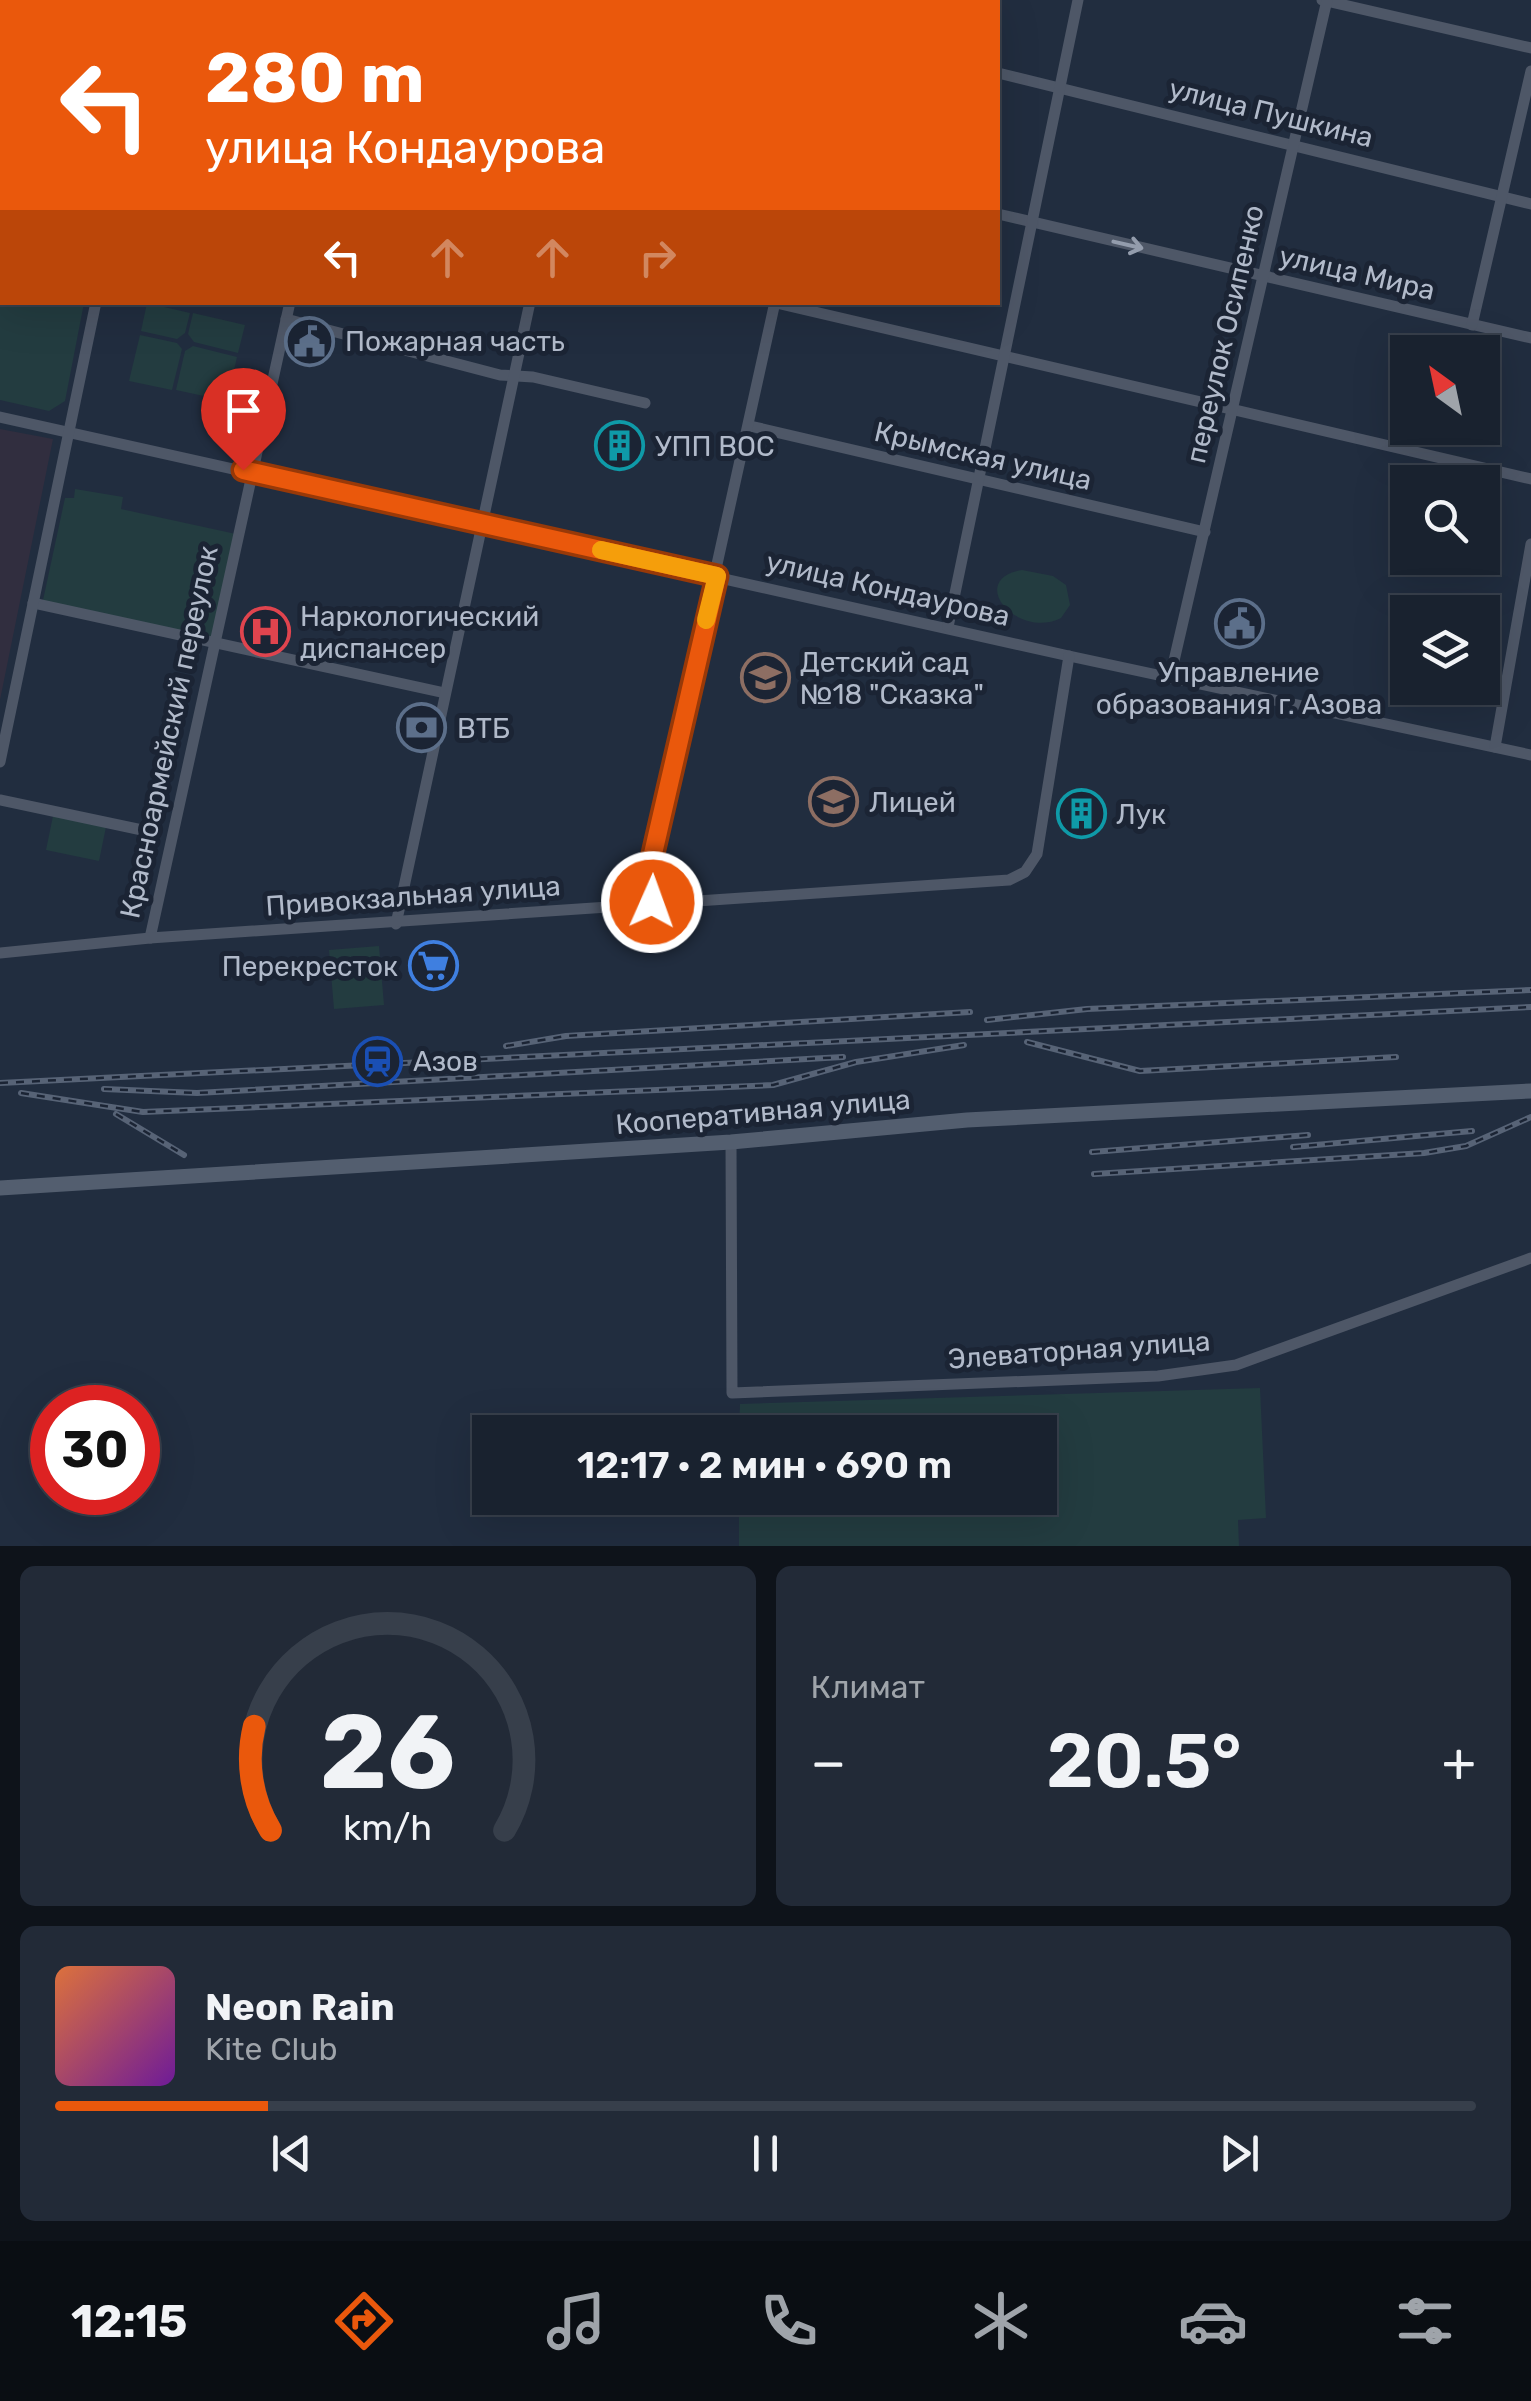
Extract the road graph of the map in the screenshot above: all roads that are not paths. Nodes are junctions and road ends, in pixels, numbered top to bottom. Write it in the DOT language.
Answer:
graph roads {
  1 [pos="1078,0"];
  2 [pos="1325,0"];
  3 [pos="1531,48"];
  4 [pos="1531,71"];
  5 [pos="1000,73"];
  6 [pos="1061,87"];
  7 [pos="1294,144"];
  8 [pos="1503,198"];
  9 [pos="1531,204"];
  10 [pos="1000,215"];
  11 [pos="1033,223"];
  12 [pos="1262,277"];
  13 [pos="95,305"];
  14 [pos="289,305"];
  15 [pos="529,305"];
  16 [pos="774,305"];
  17 [pos="783,305"];
  18 [pos="286,319"];
  19 [pos="1472,326"];
  20 [pos="1531,338"];
  21 [pos="1001,356"];
  22 [pos="514,377"];
  23 [pos="644,403"];
  24 [pos="1233,409"];
  25 [pos="0,417"];
  26 [pos="750,426"];
  27 [pos="70,431"];
  28 [pos="253,472"];
  29 [pos="1531,479"];
  30 [pos="978,482"];
  31 [pos="482,524"];
  32 [pos="1205,532"];
  33 [pos="1531,544"];
  34 [pos="717,576"];
  35 [pos="33,603"];
  36 [pos="948,627"];
  37 [pos="212,642"];
  38 [pos="1070,656"];
  39 [pos="1170,678"];
  40 [pos="445,693"];
  41 [pos="1495,747"];
  42 [pos="1531,754"];
  43 [pos="0,762"];
  44 [pos="0,800"];
  45 [pos="142,830"];
  46 [pos="652,902"];
  47 [pos="396,924"];
  48 [pos="150,938"];
  49 [pos="0,953"];
  50 [pos="1531,1091"];
  51 [pos="731,1142"];
  52 [pos="0,1188"];
  53 [pos="1531,1258"];
  1 -- 6 [label="street"];
  2 -- 3 [label="street"];
  2 -- 7 [label="street, переулок Осипенко"];
  4 -- 8 [label="street"];
  5 -- 6 [label="street, улица Пушкина"];
  6 -- 7 [label="street, улица Пушкина"];
  6 -- 11 [label="street"];
  7 -- 8 [label="street, улица Пушкина"];
  7 -- 12 [label="street, переулок Осипенко"];
  8 -- 9 [label="street, улица Пушкина"];
  8 -- 19 [label="street"];
  10 -- 11 [label="street, улица Мира"];
  11 -- 12 [label="street, улица Мира, one-way"];
  11 -- 21 [label="street"];
  12 -- 19 [label="street, улица Мира"];
  12 -- 24 [label="street, переулок Осипенко"];
  13 -- 27 [label="street"];
  14 -- 18 [label="street, Красноармейский переулок"];
  15 -- 22 [label="street"];
  16 -- 26 [label="street"];
  17 -- 21 [label="street"];
  18 -- 22 [label="street"];
  18 -- 28 [label="street, Красноармейский переулок"];
  19 -- 20 [label="street, улица Мира"];
  21 -- 24 [label="street"];
  21 -- 30 [label="street"];
  22 -- 23 [label="street"];
  22 -- 31 [label="street"];
  24 -- 29 [label="street"];
  24 -- 32 [label="street, переулок Осипенко"];
  25 -- 27 [label="street, улица Кондаурова"];
  26 -- 30 [label="street, Крымская улица"];
  26 -- 34 [label="street"];
  27 -- 28 [label="street, улица Кондаурова"];
  27 -- 35 [label="street"];
  28 -- 31 [label="street, улица Кондаурова"];
  28 -- 37 [label="street, Красноармейский переулок"];
  30 -- 32 [label="street, Крымская улица"];
  30 -- 36 [label="street"];
  31 -- 34 [label="street, улица Кондаурова"];
  31 -- 40 [label="street"];
  32 -- 39 [label="street, переулок Осипенко"];
  33 -- 41 [label="street"];
  34 -- 36 [label="street, улица Кондаурова"];
  34 -- 46 [label="street"];
  35 -- 37 [label="street"];
  35 -- 43 [label="street"];
  36 -- 38 [label="street, улица Кондаурова"];
  37 -- 40 [label="street"];
  37 -- 48 [label="street, Красноармейский переулок"];
  38 -- 39 [label="street, улица Кондаурова"];
  38 -- 46 [label="street, Привокзальная улица"];
  39 -- 41 [label="street, улица Кондаурова"];
  40 -- 47 [label="street"];
  41 -- 42 [label="street, улица Кондаурова"];
  44 -- 45 [label="street"];
  46 -- 47 [label="street, Привокзальная улица"];
  47 -- 48 [label="street, Привокзальная улица"];
  48 -- 49 [label="street, Привокзальная улица"];
  50 -- 51 [label="main road, Кооперативная улица"];
  51 -- 52 [label="main road, Кооперативная улица"];
  51 -- 53 [label="street, Элеваторная улица"];
}
